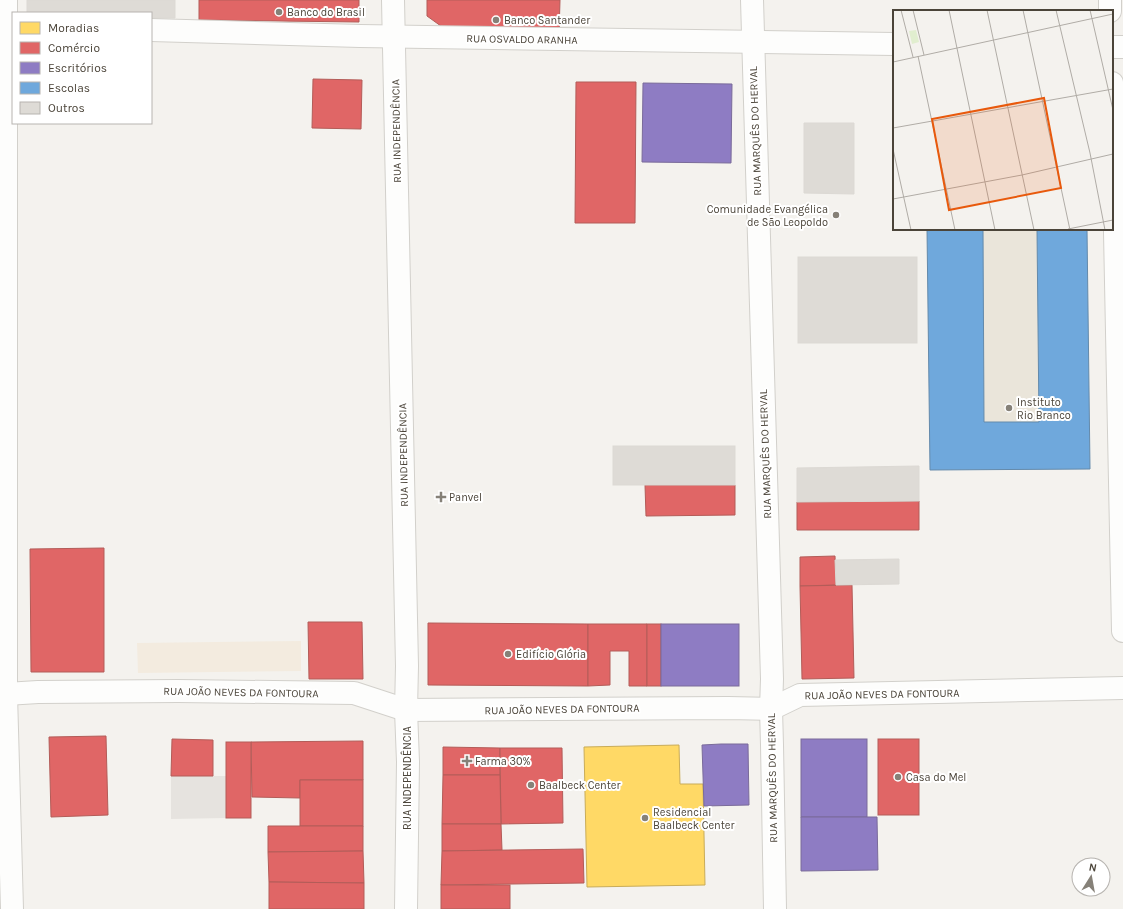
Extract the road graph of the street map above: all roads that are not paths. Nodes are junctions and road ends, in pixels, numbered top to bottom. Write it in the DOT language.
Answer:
graph roads {
  1 [pos="6,0"];
  2 [pos="393,0"];
  3 [pos="752,0"];
  4 [pos="7,26"];
  5 [pos="152,30"];
  6 [pos="394,37"];
  7 [pos="752,42"];
  8 [pos="893,44"];
  9 [pos="1113,133"];
  10 [pos="1123,632"];
  11 [pos="1123,688"];
  12 [pos="3,694"];
  13 [pos="771,709"];
  14 [pos="406,710"];
  15 [pos="12,909"];
  16 [pos="406,909"];
  17 [pos="775,909"];
  1 -- 4 [label="street"];
  2 -- 6 [label="street, RUA INDEPENDÊNCIA"];
  3 -- 7 [label="street, RUA MARQUÊS DO HERVAL"];
  4 -- 12 [label="street"];
  5 -- 6 [label="street, RUA OSVALDO ARANHA"];
  6 -- 7 [label="street, RUA OSVALDO ARANHA"];
  6 -- 14 [label="street, RUA INDEPENDÊNCIA"];
  7 -- 8 [label="street, RUA OSVALDO ARANHA"];
  7 -- 13 [label="street, RUA MARQUÊS DO HERVAL"];
  9 -- 10 [label="street"];
  11 -- 13 [label="street, RUA JOÃO NEVES DA FONTOURA"];
  12 -- 14 [label="street, RUA JOÃO NEVES DA FONTOURA"];
  12 -- 15 [label="street"];
  13 -- 14 [label="street, RUA JOÃO NEVES DA FONTOURA"];
  13 -- 17 [label="street, RUA MARQUÊS DO HERVAL"];
  14 -- 16 [label="street, RUA INDEPENDÊNCIA"];
}
